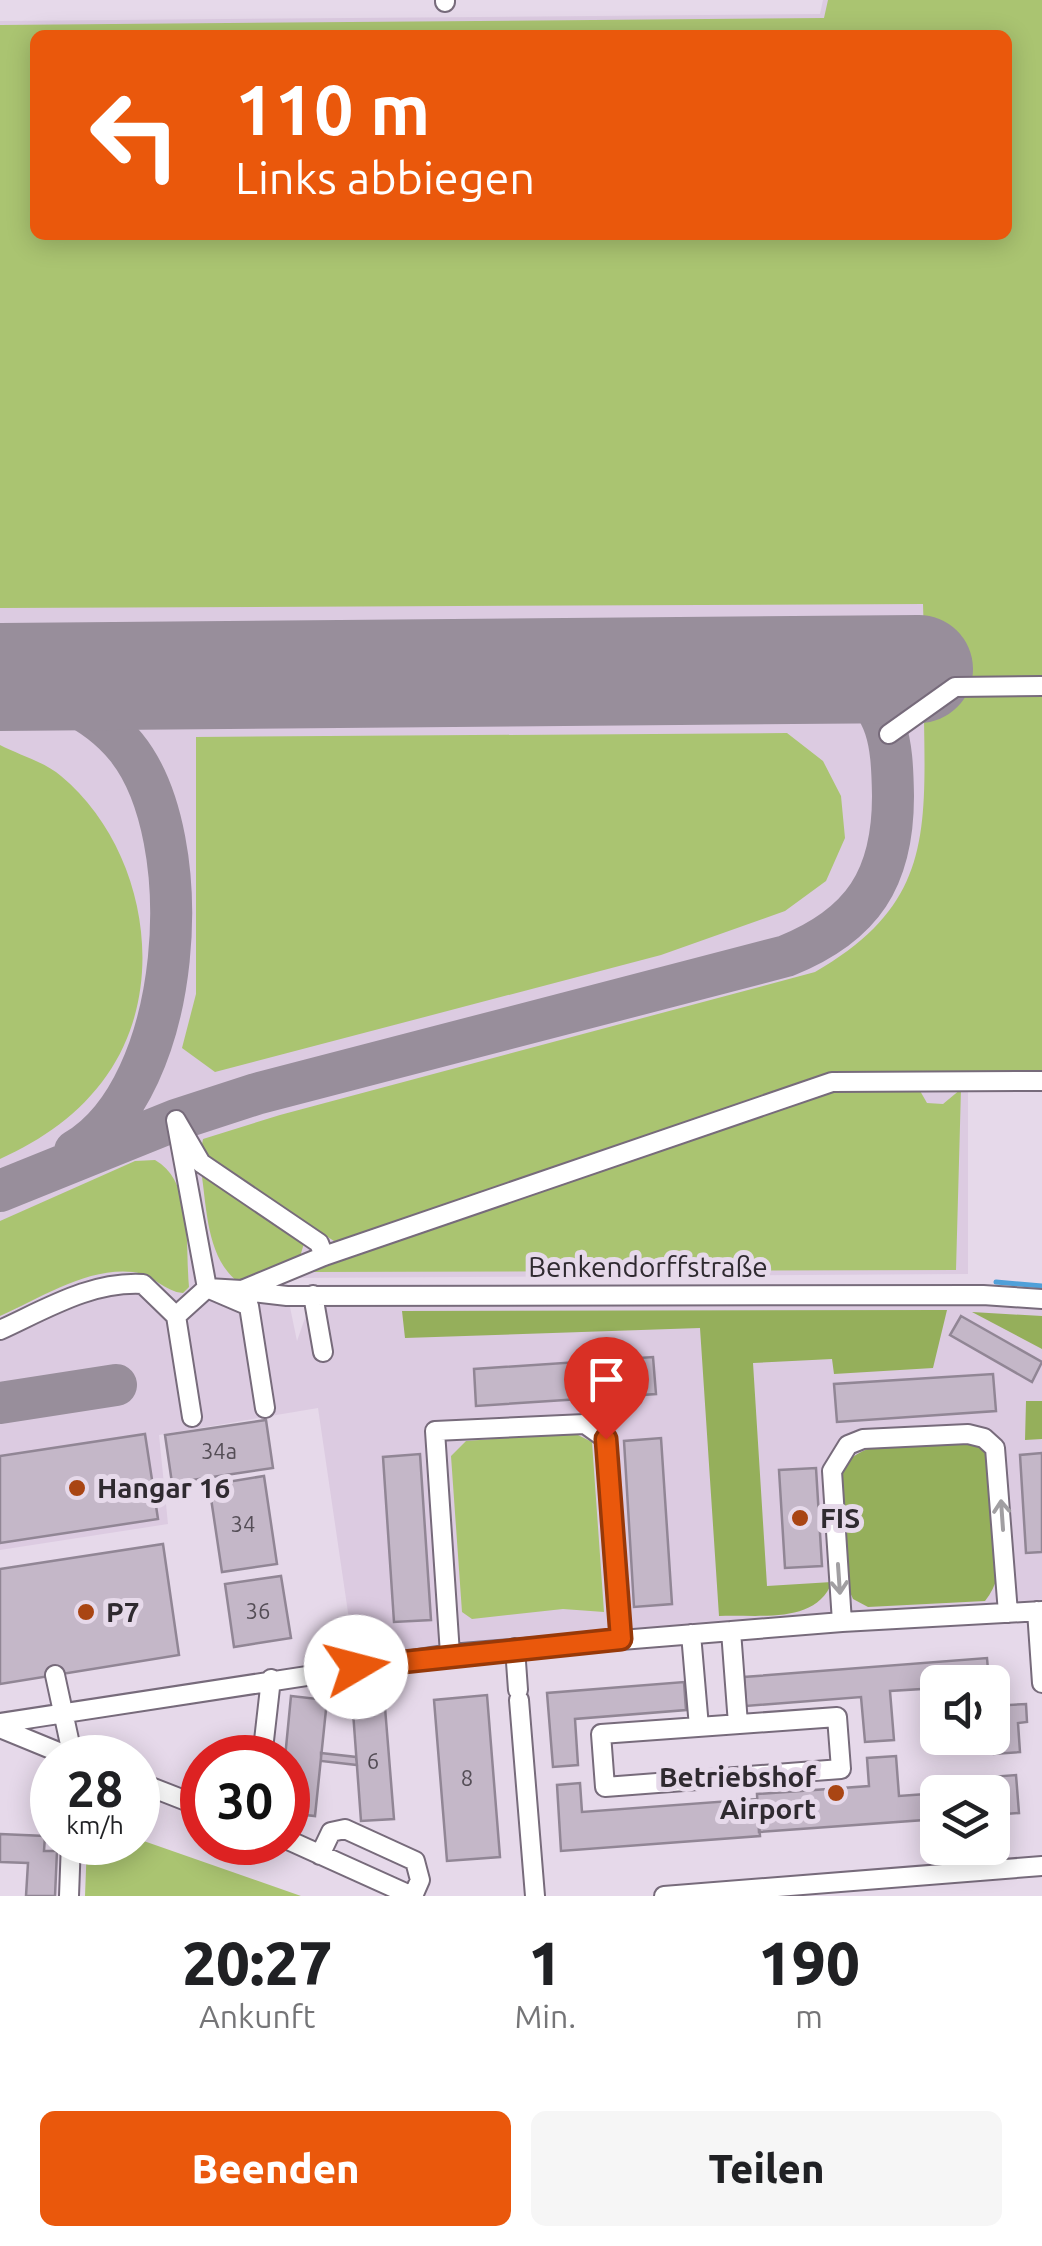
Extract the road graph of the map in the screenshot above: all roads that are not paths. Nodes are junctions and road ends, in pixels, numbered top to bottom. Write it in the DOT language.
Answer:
graph roads {
  1 [pos="1042,686"];
  2 [pos="889,734"];
  3 [pos="1042,1081"];
  4 [pos="324,1256"];
  5 [pos="208,1288"];
  6 [pos="242,1290"];
  7 [pos="313,1294"];
  8 [pos="1042,1299"];
  9 [pos="176,1316"];
  10 [pos="0,1330"];
  11 [pos="323,1352"];
  12 [pos="266,1408"];
  13 [pos="192,1417"];
  14 [pos="1040,1611"];
  15 [pos="1008,1612"];
  16 [pos="842,1622"];
  17 [pos="731,1631"];
  18 [pos="691,1634"];
  19 [pos="621,1639"];
  20 [pos="515,1648"];
  21 [pos="450,1654"];
  22 [pos="56,1675"];
  23 [pos="271,1679"];
  24 [pos="1042,1683"];
  25 [pos="64,1712"];
  26 [pos="738,1724"];
  27 [pos="0,1725"];
  28 [pos="699,1726"];
  29 [pos="265,1735"];
  30 [pos="310,1850"];
  31 [pos="320,1855"];
  32 [pos="70,1865"];
  33 [pos="1042,1866"];
  34 [pos="705,1894"];
  35 [pos="69,1896"];
  36 [pos="412,1896"];
  37 [pos="536,1896"];
  38 [pos="664,1896"];
  1 -- 2 [label="street"];
  3 -- 4 [label="street"];
  4 -- 5 [label="street"];
  4 -- 6 [label="street"];
  5 -- 6 [label="street, Benkendorffstraße"];
  5 -- 9 [label="street"];
  5 -- 12 [label="street"];
  6 -- 7 [label="street, Benkendorffstraße"];
  7 -- 8 [label="street, Benkendorffstraße"];
  7 -- 11 [label="street"];
  9 -- 10 [label="street"];
  9 -- 13 [label="street"];
  14 -- 15 [label="street"];
  14 -- 24 [label="street"];
  15 -- 16 [label="street"];
  15 -- 16 [label="street, one-way"];
  16 -- 17 [label="street"];
  17 -- 18 [label="street"];
  17 -- 26 [label="street"];
  18 -- 19 [label="street"];
  18 -- 28 [label="street"];
  19 -- 20 [label="street"];
  19 -- 21 [label="street"];
  20 -- 21 [label="street"];
  20 -- 37 [label="street"];
  21 -- 23 [label="street"];
  22 -- 25 [label="street"];
  23 -- 25 [label="street"];
  23 -- 29 [label="street"];
  25 -- 27 [label="street"];
  25 -- 27 [label="street"];
  26 -- 28 [label="street"];
  26 -- 28 [label="street"];
  30 -- 31 [label="street"];
  31 -- 36 [label="street"];
  31 -- 36 [label="street"];
  32 -- 35 [label="street"];
  33 -- 34 [label="street"];
  34 -- 38 [label="street"];
}
